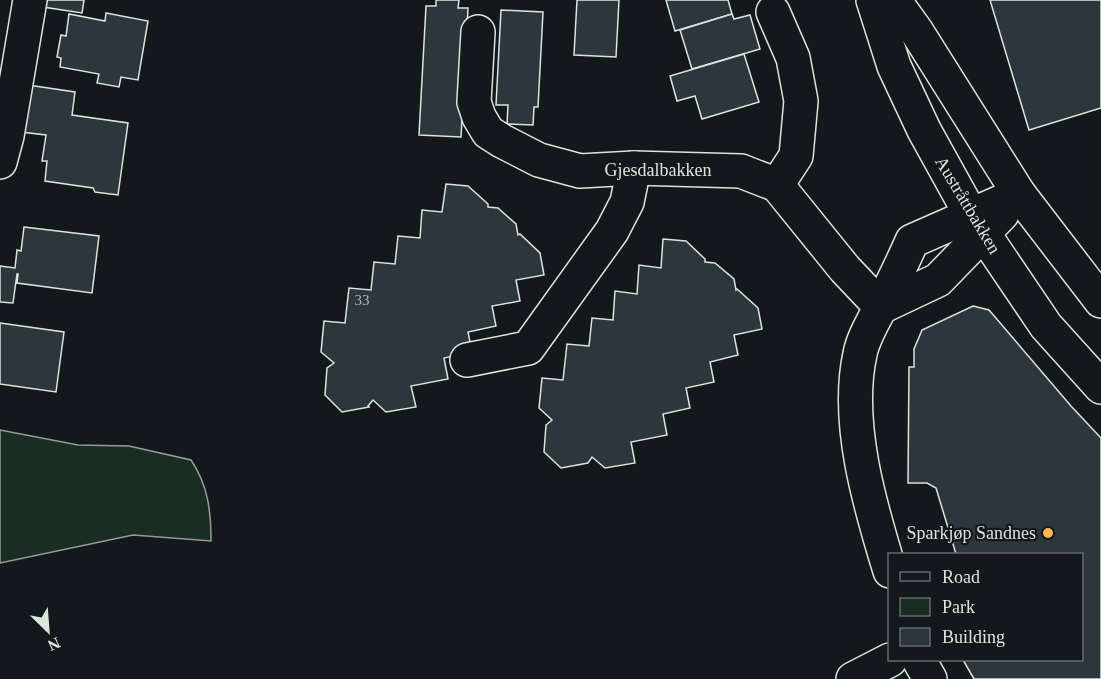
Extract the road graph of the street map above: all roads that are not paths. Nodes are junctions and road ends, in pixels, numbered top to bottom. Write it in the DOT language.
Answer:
graph roads {
  1 [pos="30,0"];
  2 [pos="873,0"];
  3 [pos="894,0"];
  4 [pos="773,12"];
  5 [pos="478,32"];
  6 [pos="0,162"];
  7 [pos="634,168"];
  8 [pos="777,185"];
  9 [pos="1019,194"];
  10 [pos="977,225"];
  11 [pos="1101,301"];
  12 [pos="880,307"];
  13 [pos="467,360"];
  14 [pos="1101,387"];
  15 [pos="888,564"];
  16 [pos="888,661"];
  17 [pos="919,661"];
  18 [pos="853,679"];
  19 [pos="930,679"];
  1 -- 6 [label="street"];
  2 -- 10 [label="street, Austråttbakken"];
  3 -- 9 [label="street"];
  4 -- 8 [label="street"];
  5 -- 7 [label="street, Gjesdalbakken"];
  7 -- 8 [label="street, Gjesdalbakken"];
  7 -- 13 [label="street"];
  8 -- 12 [label="street, Gjesdalbakken"];
  9 -- 10 [label="street"];
  9 -- 11 [label="street"];
  10 -- 12 [label="street"];
  10 -- 12 [label="street"];
  10 -- 14 [label="street, Austråttbakken"];
  12 -- 15 [label="street"];
  16 -- 18 [label="street"];
  17 -- 19 [label="street"];
}
